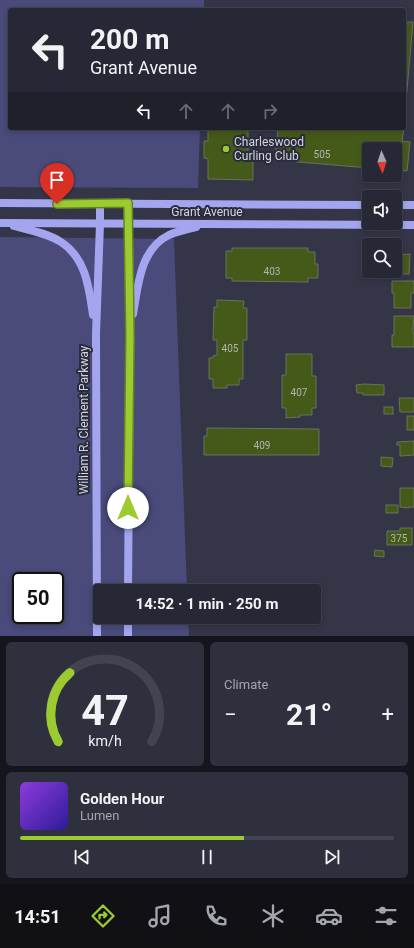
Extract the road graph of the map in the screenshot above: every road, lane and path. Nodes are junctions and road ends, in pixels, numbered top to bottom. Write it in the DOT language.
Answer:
graph roads {
  1 [pos="0,203"];
  2 [pos="128,203"];
  3 [pos="100,204"];
  4 [pos="362,205"];
  5 [pos="402,205"];
  6 [pos="414,205"];
  7 [pos="2,223"];
  8 [pos="100,224"];
  9 [pos="128,224"];
  10 [pos="210,224"];
  11 [pos="414,225"];
  12 [pos="96,334"];
  13 [pos="130,336"];
  14 [pos="128,584"];
  15 [pos="128,624"];
  16 [pos="97,636"];
  17 [pos="128,636"];
  1 -- 3 [label="main road, Grant Avenue"];
  2 -- 3 [label="main road, Grant Avenue"];
  2 -- 4 [label="main road, Grant Avenue"];
  2 -- 9 [label="main road"];
  3 -- 8 [label="main road, William R. Clement Parkway"];
  5 -- 6 [label="main road"];
  7 -- 8 [label="main road, Grant Avenue"];
  7 -- 12 [label="main road"];
  8 -- 9 [label="main road, Grant Avenue"];
  8 -- 12 [label="main road, William R. Clement Parkway"];
  9 -- 10 [label="main road, Grant Avenue"];
  9 -- 13 [label="main road"];
  10 -- 11 [label="main road, Grant Avenue"];
  10 -- 13 [label="main road"];
  12 -- 16 [label="main road, William R. Clement Parkway"];
  13 -- 14 [label="main road"];
  15 -- 17 [label="main road"];
}
